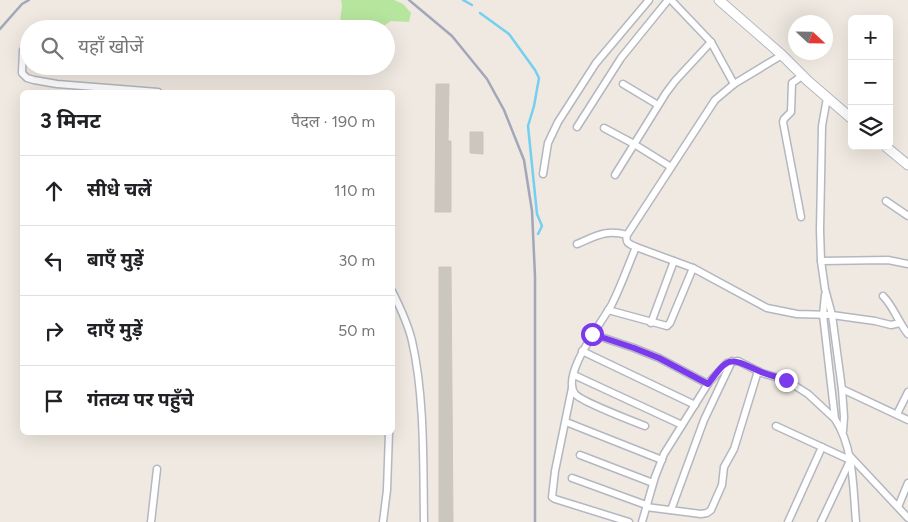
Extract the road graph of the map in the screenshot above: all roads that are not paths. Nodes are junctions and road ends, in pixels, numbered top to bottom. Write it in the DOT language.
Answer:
graph roads {
  1 [pos="649,0"];
  2 [pos="669,0"];
  3 [pos="718,0"];
  4 [pos="711,42"];
  5 [pos="782,55"];
  6 [pos="24,75"];
  7 [pos="802,76"];
  8 [pos="623,84"];
  9 [pos="734,84"];
  10 [pos="133,90"];
  11 [pos="827,98"];
  12 [pos="658,105"];
  13 [pos="848,116"];
  14 [pos="577,126"];
  15 [pos="604,128"];
  16 [pos="634,144"];
  17 [pos="890,150"];
  18 [pos="908,164"];
  19 [pos="671,167"];
  20 [pos="543,174"];
  21 [pos="615,175"];
  22 [pos="886,201"];
  23 [pos="908,216"];
  24 [pos="801,217"];
  25 [pos="627,235"];
  26 [pos="577,244"];
  27 [pos="636,247"];
  28 [pos="674,261"];
  29 [pos="821,261"];
  30 [pos="908,264"];
  31 [pos="693,268"];
  32 [pos="825,289"];
  33 [pos="883,296"];
  34 [pos="395,298"];
  35 [pos="608,310"];
  36 [pos="824,315"];
  37 [pos="832,315"];
  38 [pos="651,323"];
  39 [pos="900,323"];
  40 [pos="592,334"];
  41 [pos="908,334"];
  42 [pos="582,351"];
  43 [pos="732,361"];
  44 [pos="758,371"];
  45 [pos="574,375"];
  46 [pos="708,384"];
  47 [pos="572,388"];
  48 [pos="842,389"];
  49 [pos="908,392"];
  50 [pos="695,405"];
  51 [pos="897,414"];
  52 [pos="835,419"];
  53 [pos="908,420"];
  54 [pos="566,422"];
  55 [pos="682,425"];
  56 [pos="645,426"];
  57 [pos="776,426"];
  58 [pos="843,431"];
  59 [pos="390,435"];
  60 [pos="822,447"];
  61 [pos="580,455"];
  62 [pos="849,459"];
  63 [pos="662,460"];
  64 [pos="157,469"];
  65 [pos="572,478"];
  66 [pos="653,483"];
  67 [pos="908,483"];
  68 [pos="906,491"];
  69 [pos="646,506"];
  70 [pos="898,507"];
  71 [pos="671,510"];
  72 [pos="908,518"];
  73 [pos="151,522"];
  74 [pos="383,522"];
  75 [pos="424,522"];
  76 [pos="629,522"];
  77 [pos="642,522"];
  78 [pos="788,522"];
  79 [pos="821,522"];
  80 [pos="856,522"];
  1 -- 20 [label="street"];
  2 -- 4 [label="street"];
  2 -- 14 [label="street"];
  3 -- 5 [label="main road"];
  4 -- 9 [label="street"];
  4 -- 12 [label="street"];
  5 -- 7 [label="main road"];
  5 -- 9 [label="street"];
  6 -- 10 [label="street"];
  7 -- 11 [label="main road"];
  7 -- 24 [label="street"];
  8 -- 12 [label="street"];
  9 -- 19 [label="street"];
  11 -- 13 [label="main road"];
  11 -- 29 [label="street"];
  12 -- 16 [label="street"];
  15 -- 16 [label="street"];
  16 -- 19 [label="street"];
  16 -- 21 [label="street"];
  17 -- 18 [label="main road"];
  19 -- 25 [label="street"];
  22 -- 23 [label="street"];
  25 -- 26 [label="street"];
  25 -- 27 [label="street"];
  27 -- 28 [label="street"];
  27 -- 35 [label="street"];
  28 -- 31 [label="street"];
  28 -- 38 [label="street"];
  29 -- 30 [label="street"];
  29 -- 32 [label="street"];
  31 -- 36 [label="street"];
  31 -- 38 [label="street"];
  32 -- 36 [label="street"];
  32 -- 37 [label="street"];
  33 -- 39 [label="street"];
  34 -- 75 [label="street"];
  35 -- 38 [label="street"];
  35 -- 40 [label="street"];
  36 -- 37 [label="street"];
  36 -- 52 [label="street"];
  37 -- 39 [label="street"];
  37 -- 48 [label="street"];
  39 -- 41 [label="street"];
  40 -- 42 [label="street"];
  40 -- 46 [label="street"];
  42 -- 45 [label="street"];
  42 -- 50 [label="street"];
  43 -- 44 [label="street"];
  43 -- 46 [label="street"];
  43 -- 71 [label="street"];
  44 -- 52 [label="street"];
  44 -- 71 [label="street"];
  45 -- 47 [label="street"];
  45 -- 55 [label="street"];
  46 -- 50 [label="street"];
  47 -- 54 [label="street"];
  47 -- 56 [label="street"];
  48 -- 51 [label="street"];
  48 -- 58 [label="street"];
  49 -- 51 [label="street"];
  50 -- 55 [label="street"];
  51 -- 53 [label="street"];
  52 -- 58 [label="street"];
  54 -- 63 [label="street"];
  54 -- 76 [label="street"];
  55 -- 63 [label="street"];
  57 -- 60 [label="street"];
  58 -- 62 [label="street"];
  59 -- 74 [label="street"];
  60 -- 62 [label="street"];
  60 -- 78 [label="street"];
  61 -- 66 [label="street"];
  62 -- 70 [label="street"];
  62 -- 79 [label="street"];
  62 -- 80 [label="street"];
  63 -- 66 [label="street"];
  64 -- 73 [label="street"];
  65 -- 69 [label="street"];
  66 -- 69 [label="street"];
  67 -- 68 [label="street"];
  68 -- 70 [label="street"];
  69 -- 71 [label="street"];
  69 -- 77 [label="street"];
  70 -- 72 [label="street"];
}
